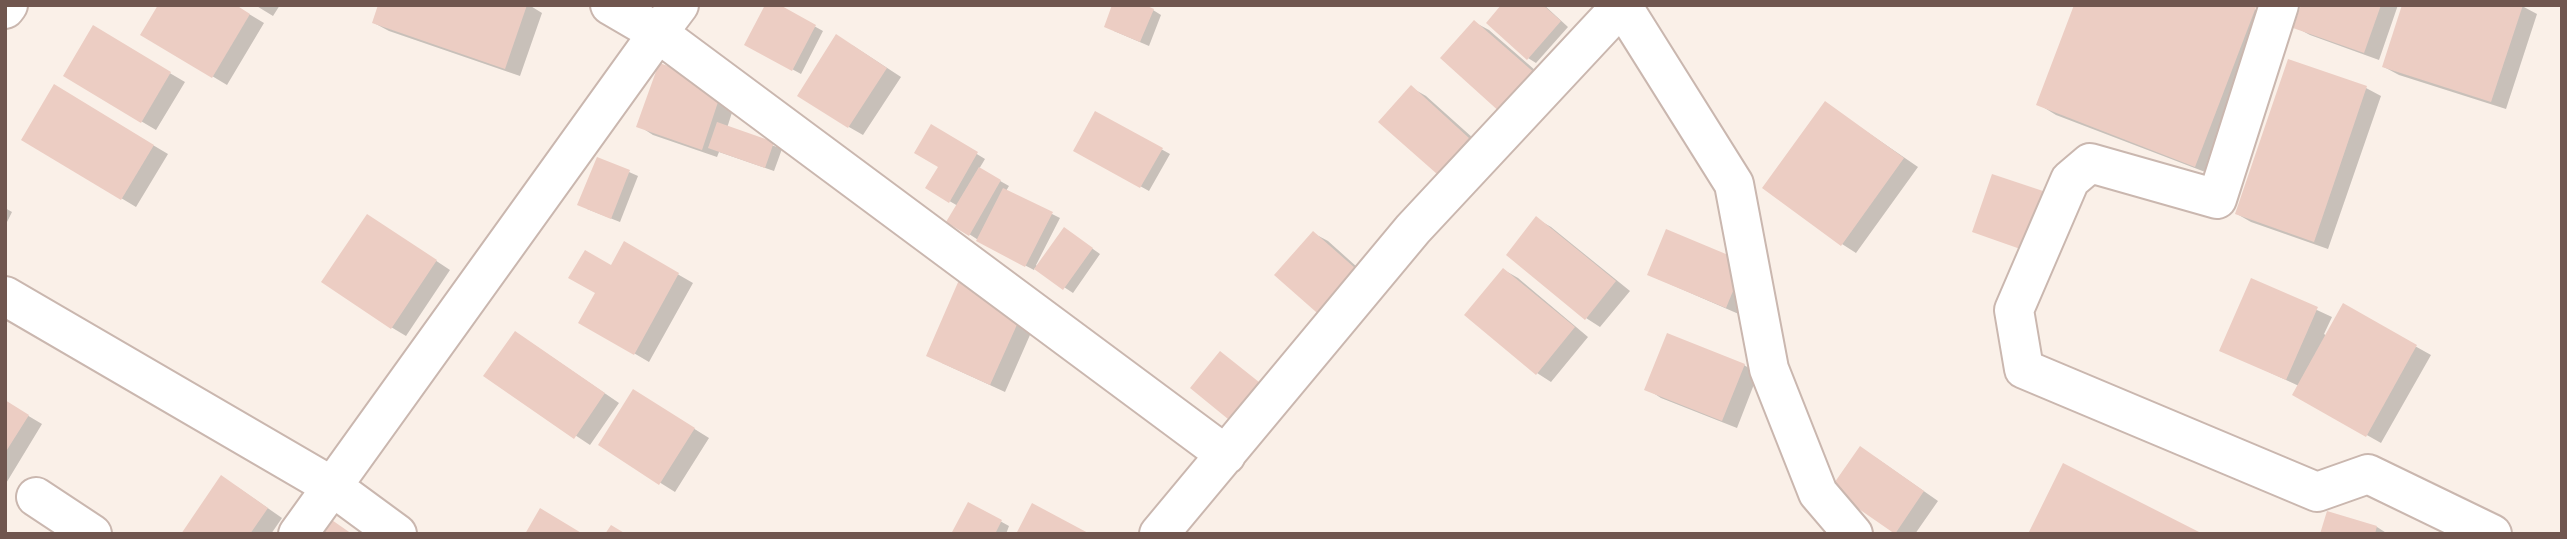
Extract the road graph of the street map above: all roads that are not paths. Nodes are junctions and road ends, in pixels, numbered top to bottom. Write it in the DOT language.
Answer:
graph roads {
  1 [pos="610,5"];
  2 [pos="2279,5"];
  3 [pos="1623,6"];
  4 [pos="668,19"];
  5 [pos="5,296"];
  6 [pos="1226,455"];
  7 [pos="333,487"];
  8 [pos="36,497"];
  9 [pos="92,534"];
  10 [pos="298,534"];
  11 [pos="397,534"];
  12 [pos="1158,534"];
  13 [pos="1853,534"];
  14 [pos="2492,534"];
  1 -- 4 [label="street"];
  2 -- 14 [label="street"];
  3 -- 6 [label="street"];
  3 -- 13 [label="street"];
  4 -- 6 [label="street"];
  4 -- 7 [label="street"];
  5 -- 7 [label="street"];
  6 -- 12 [label="street"];
  7 -- 10 [label="street"];
  7 -- 11 [label="street"];
  8 -- 9 [label="street"];
}
